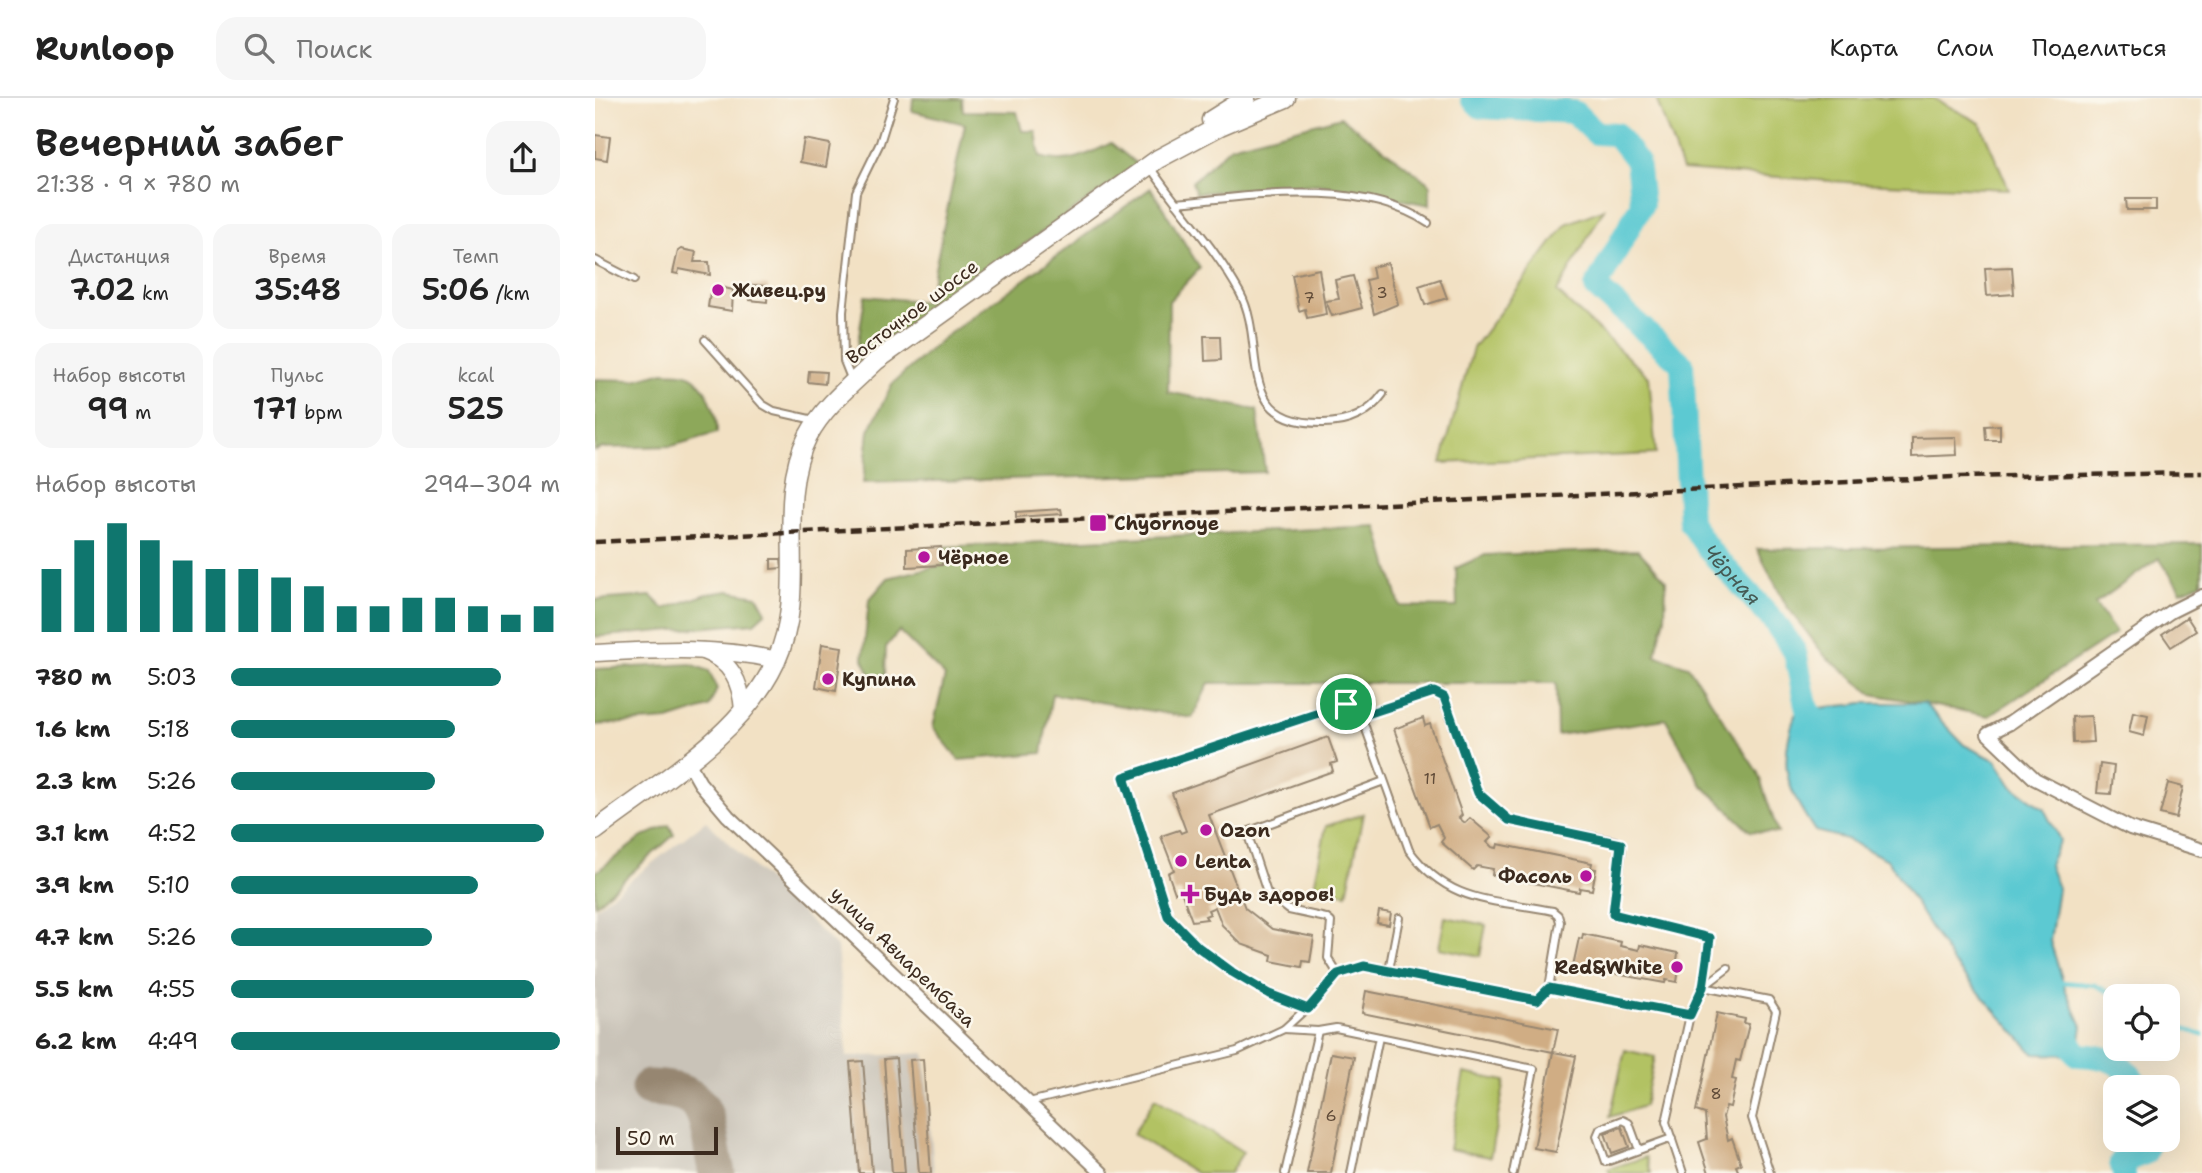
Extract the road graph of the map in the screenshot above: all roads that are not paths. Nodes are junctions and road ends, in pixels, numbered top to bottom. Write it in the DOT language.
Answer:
graph roads {
  1 [pos="894,98"];
  2 [pos="1246,98"];
  3 [pos="1286,98"];
  4 [pos="1171,150"];
  5 [pos="1149,165"];
  6 [pos="1177,203"];
  7 [pos="1428,223"];
  8 [pos="595,260"];
  9 [pos="634,280"];
  10 [pos="705,340"];
  11 [pos="853,382"];
  12 [pos="1383,394"];
  13 [pos="818,421"];
  14 [pos="2202,596"];
  15 [pos="694,648"];
  16 [pos="595,653"];
  17 [pos="777,660"];
  18 [pos="743,710"];
  19 [pos="1361,716"];
  20 [pos="687,760"];
  21 [pos="1384,781"];
  22 [pos="595,831"];
  23 [pos="2202,850"];
  24 [pos="1399,918"];
  25 [pos="1728,968"];
  26 [pos="1389,970"];
  27 [pos="1338,974"];
  28 [pos="1703,987"];
  29 [pos="1549,988"];
  30 [pos="1308,1009"];
  31 [pos="1690,1015"];
  32 [pos="1284,1029"];
  33 [pos="1318,1031"];
  34 [pos="1379,1037"];
  35 [pos="1027,1102"];
  36 [pos="1672,1138"];
  37 [pos="1639,1150"];
  38 [pos="1102,1173"];
  39 [pos="1285,1173"];
  40 [pos="1351,1173"];
  41 [pos="1513,1173"];
  42 [pos="1683,1173"];
  43 [pos="1770,1173"];
  1 -- 11 [label="lane"];
  2 -- 4 [label="main road"];
  3 -- 4 [label="main road, Восточное шоссе"];
  4 -- 5 [label="main road, Восточное шоссе"];
  5 -- 6 [label="lane"];
  5 -- 11 [label="main road, Восточное шоссе"];
  6 -- 7 [label="lane"];
  6 -- 12 [label="lane"];
  8 -- 9 [label="lane"];
  10 -- 13 [label="lane"];
  11 -- 13 [label="main road, Восточное шоссе"];
  13 -- 17 [label="main road, Восточное шоссе"];
  14 -- 23 [label="street"];
  15 -- 16 [label="street"];
  15 -- 17 [label="street"];
  15 -- 18 [label="street"];
  17 -- 18 [label="main road, Восточное шоссе"];
  18 -- 20 [label="main road, Восточное шоссе"];
  19 -- 21 [label="lane"];
  19 -- 28 [label="lane"];
  19 -- 30 [label="lane"];
  20 -- 22 [label="main road, Восточное шоссе"];
  20 -- 35 [label="street, улица Авиарембаза"];
  21 -- 27 [label="lane"];
  21 -- 29 [label="lane"];
  24 -- 26 [label="lane"];
  25 -- 28 [label="lane"];
  26 -- 27 [label="lane"];
  26 -- 29 [label="lane"];
  27 -- 30 [label="lane"];
  28 -- 31 [label="lane"];
  28 -- 43 [label="lane"];
  29 -- 31 [label="lane"];
  30 -- 32 [label="lane"];
  31 -- 36 [label="lane"];
  32 -- 33 [label="lane"];
  32 -- 35 [label="lane"];
  33 -- 34 [label="lane"];
  33 -- 39 [label="lane"];
  34 -- 40 [label="lane"];
  34 -- 41 [label="lane"];
  35 -- 38 [label="street, улица Авиарембаза"];
  36 -- 37 [label="lane"];
  36 -- 42 [label="lane"];
  37 -- 37 [label="lane"];
}
